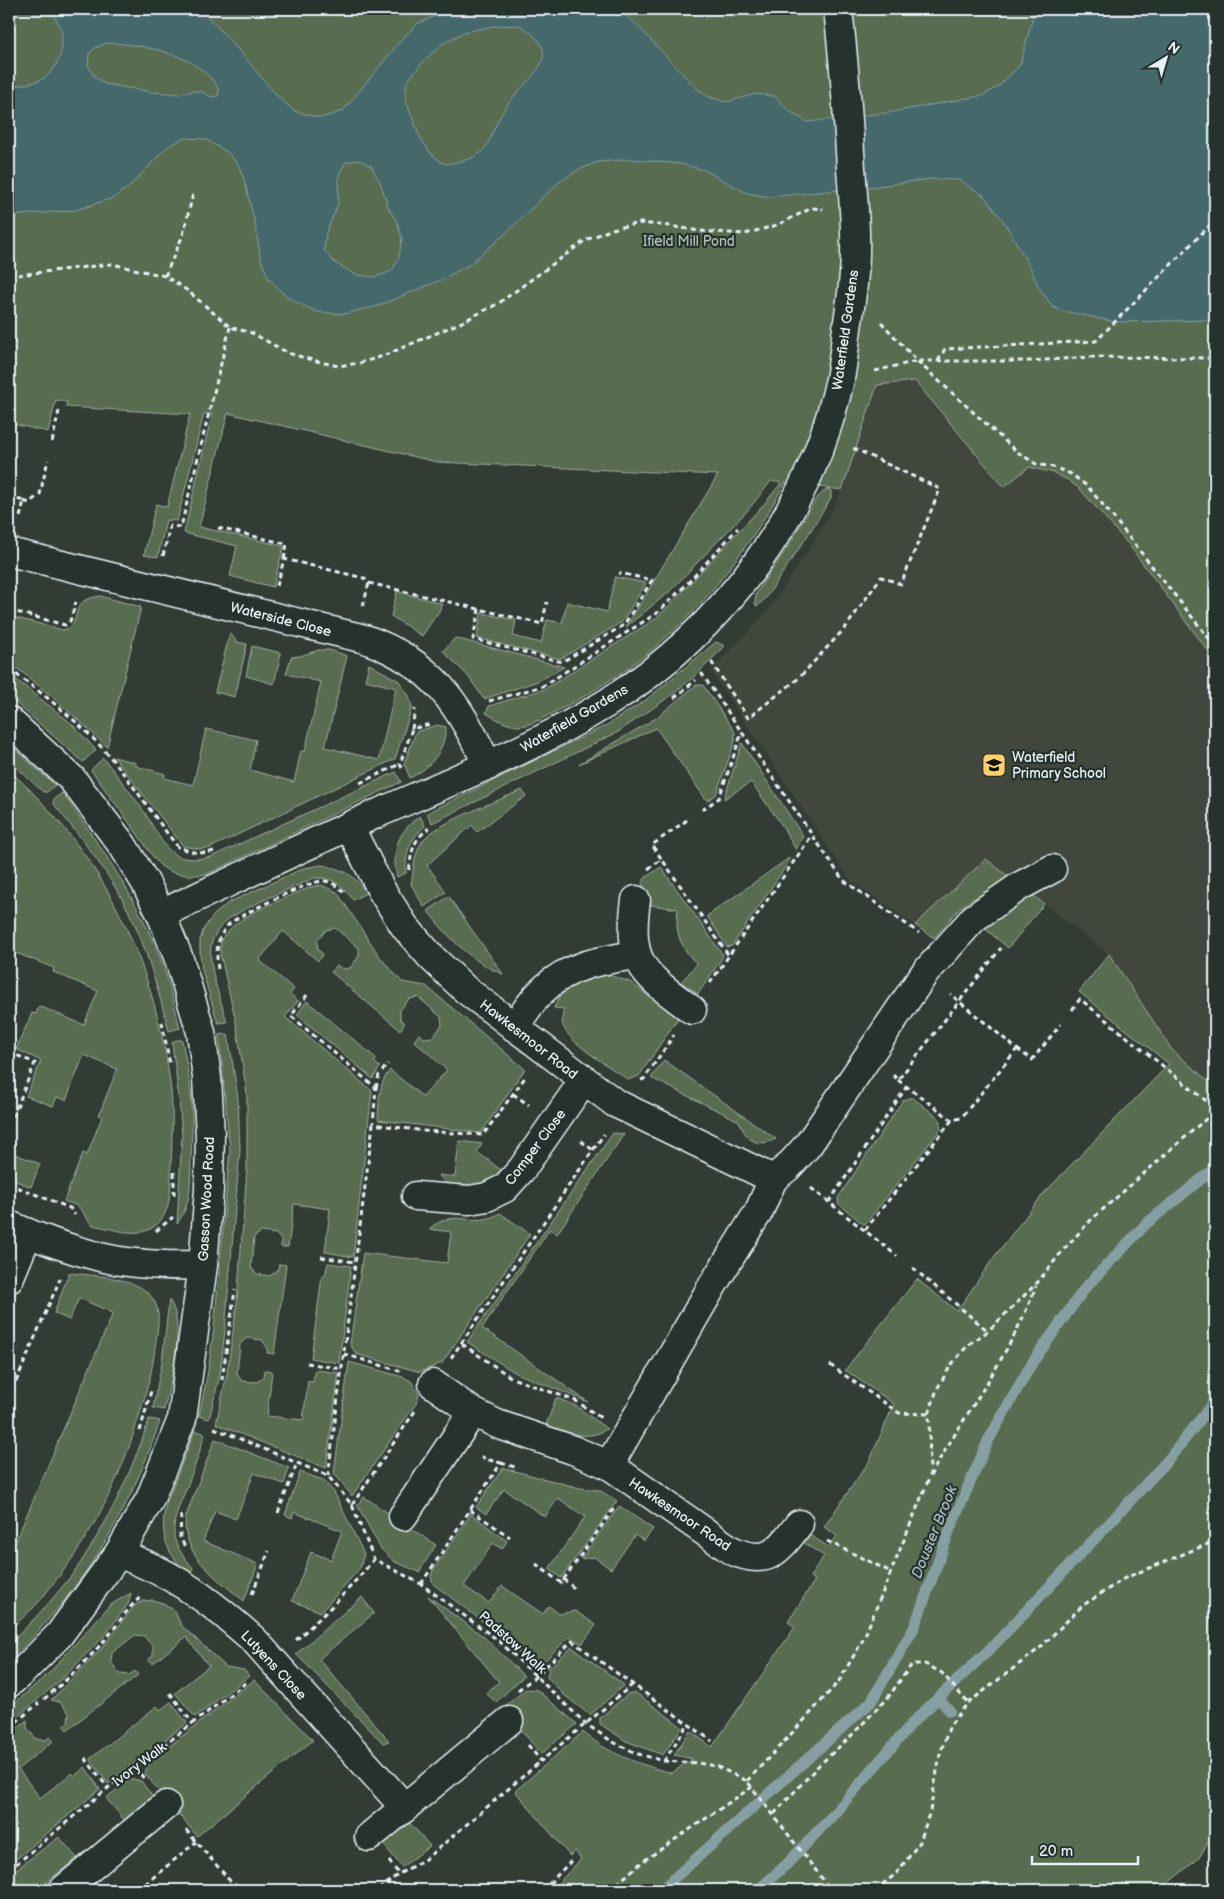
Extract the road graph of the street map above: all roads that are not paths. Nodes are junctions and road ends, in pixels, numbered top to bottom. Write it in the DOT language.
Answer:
graph roads {
  1 [pos="838,9"];
  2 [pos="14,554"];
  3 [pos="9,721"];
  4 [pos="488,766"];
  5 [pos="349,826"];
  6 [pos="1052,869"];
  7 [pos="636,900"];
  8 [pos="161,914"];
  9 [pos="636,955"];
  10 [pos="692,1010"];
  11 [pos="514,1027"];
  12 [pos="584,1080"];
  13 [pos="773,1180"];
  14 [pos="416,1196"];
  15 [pos="18,1229"];
  16 [pos="204,1265"];
  17 [pos="9,1279"];
  18 [pos="433,1384"];
  19 [pos="473,1412"];
  20 [pos="609,1465"];
  21 [pos="402,1516"];
  22 [pos="799,1524"];
  23 [pos="119,1553"];
  24 [pos="9,1683"];
  25 [pos="509,1721"];
  26 [pos="166,1805"];
  27 [pos="405,1808"];
  28 [pos="369,1837"];
  29 [pos="63,1890"];
  1 -- 4 [label="street, Waterfield Gardens"];
  2 -- 4 [label="street, Waterside Close"];
  3 -- 8 [label="street, Gasson Wood Road"];
  4 -- 5 [label="street, Waterfield Gardens"];
  5 -- 8 [label="street, Waterfield Gardens"];
  5 -- 11 [label="street, Hawkesmoor Road"];
  6 -- 13 [label="street"];
  7 -- 9 [label="street"];
  8 -- 16 [label="street, Gasson Wood Road"];
  9 -- 10 [label="street"];
  9 -- 11 [label="street"];
  11 -- 12 [label="street, Hawkesmoor Road"];
  12 -- 13 [label="street, Hawkesmoor Road"];
  12 -- 14 [label="street, Comper Close"];
  13 -- 20 [label="street"];
  15 -- 16 [label="street"];
  15 -- 17 [label="street"];
  16 -- 23 [label="street, Gasson Wood Road"];
  18 -- 19 [label="street, Hawkesmoor Road"];
  19 -- 20 [label="street, Hawkesmoor Road"];
  19 -- 21 [label="street"];
  20 -- 22 [label="street, Hawkesmoor Road"];
  23 -- 24 [label="street, Gasson Wood Road"];
  23 -- 27 [label="street, Lutyens Close"];
  25 -- 27 [label="street"];
  26 -- 29 [label="street"];
  27 -- 28 [label="street"];
}
